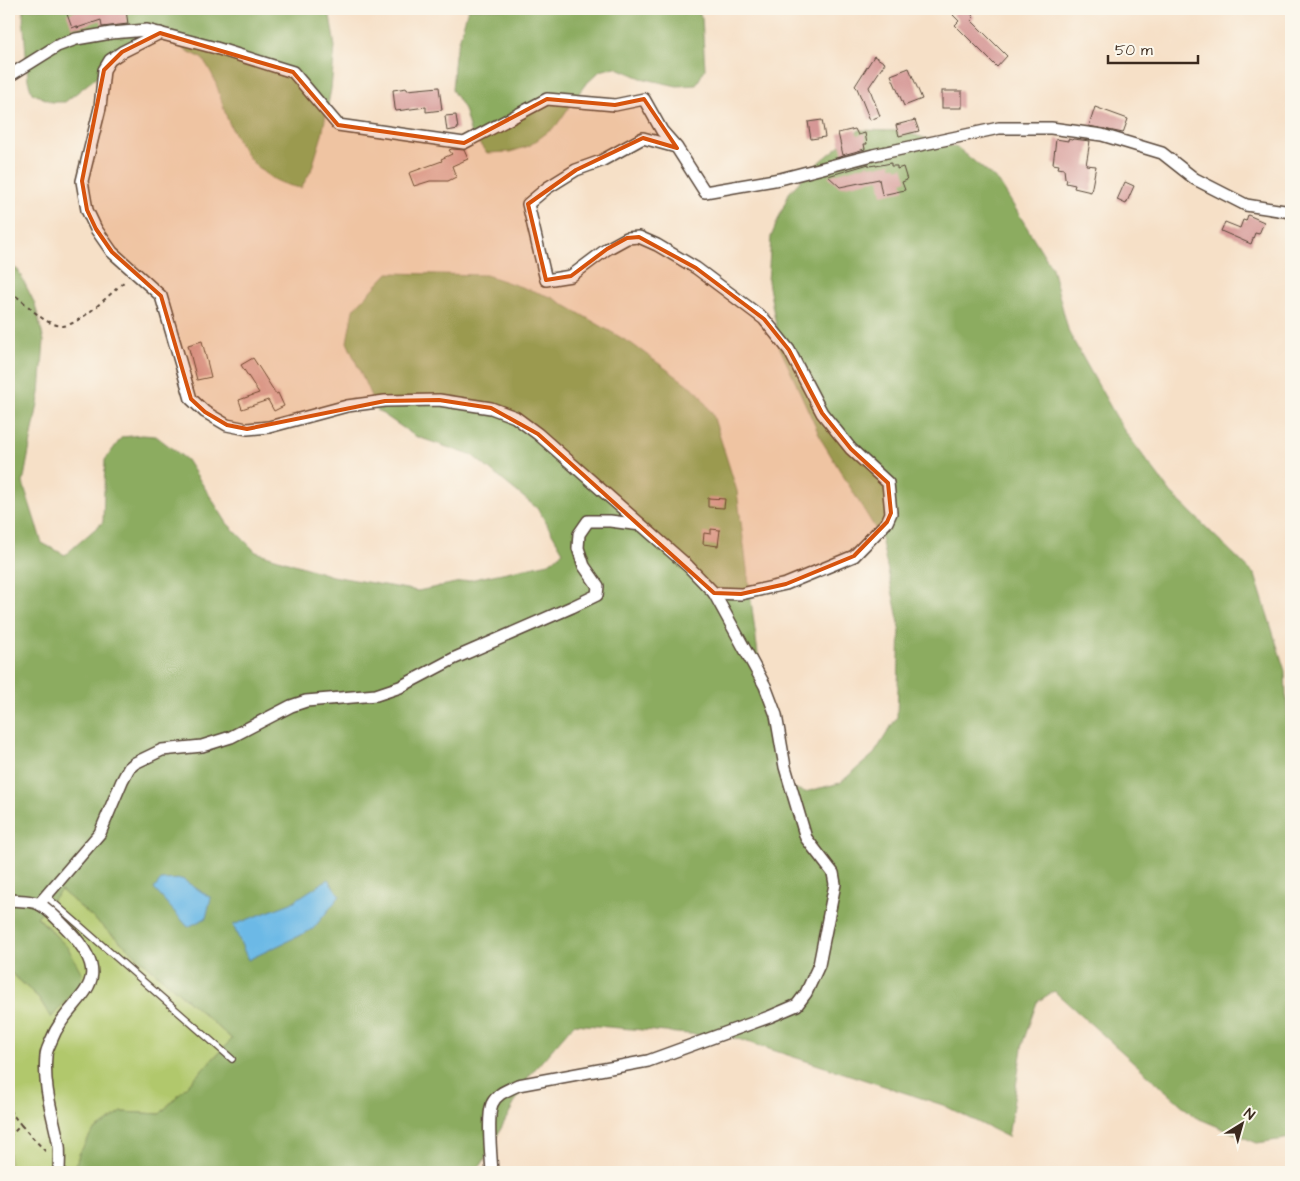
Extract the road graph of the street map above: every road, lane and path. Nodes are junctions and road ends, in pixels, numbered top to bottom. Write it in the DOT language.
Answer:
graph roads {
  1 [pos="160,33"];
  2 [pos="9,76"];
  3 [pos="677,148"];
  4 [pos="1291,212"];
  5 [pos="134,273"];
  6 [pos="9,292"];
  7 [pos="641,525"];
  8 [pos="714,593"];
  9 [pos="9,900"];
  10 [pos="42,900"];
  11 [pos="232,1059"];
  12 [pos="9,1110"];
  13 [pos="21,1125"];
  14 [pos="9,1137"];
  15 [pos="59,1169"];
  16 [pos="492,1172"];
  1 -- 2 [label="street"];
  1 -- 3 [label="street"];
  1 -- 5 [label="street"];
  3 -- 4 [label="street"];
  3 -- 8 [label="street"];
  5 -- 6 [label="path"];
  5 -- 7 [label="street"];
  7 -- 8 [label="street"];
  7 -- 10 [label="street"];
  8 -- 16 [label="street"];
  9 -- 10 [label="street"];
  10 -- 11 [label="lane"];
  10 -- 15 [label="street"];
  12 -- 13 [label="path"];
  13 -- 14 [label="path"];
  13 -- 15 [label="path"];
}
